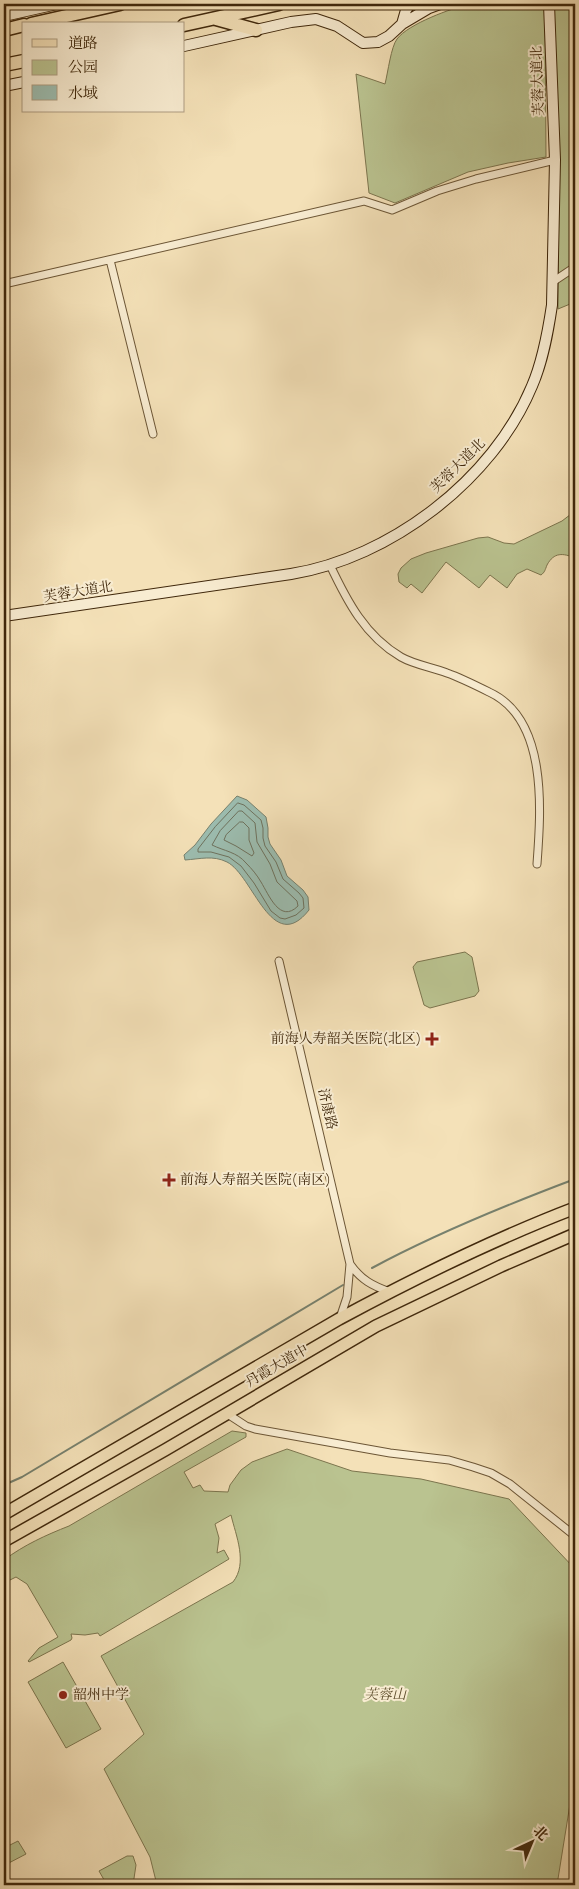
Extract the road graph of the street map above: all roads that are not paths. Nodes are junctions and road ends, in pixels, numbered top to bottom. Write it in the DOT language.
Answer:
graph roads {
  1 [pos="57,4"];
  2 [pos="120,4"];
  3 [pos="279,4"];
  4 [pos="410,4"];
  5 [pos="440,4"];
  6 [pos="549,4"];
  7 [pos="4,16"];
  8 [pos="213,18"];
  9 [pos="40,22"];
  10 [pos="402,24"];
  11 [pos="185,25"];
  12 [pos="22,26"];
  13 [pos="4,30"];
  14 [pos="256,30"];
  15 [pos="185,46"];
  16 [pos="22,61"];
  17 [pos="4,65"];
  18 [pos="22,82"];
  19 [pos="4,86"];
  20 [pos="555,160"];
  21 [pos="110,260"];
  22 [pos="575,267"];
  23 [pos="554,281"];
  24 [pos="4,284"];
  25 [pos="153,434"];
  26 [pos="330,565"];
  27 [pos="4,616"];
  28 [pos="537,864"];
  29 [pos="279,961"];
  30 [pos="575,1208"];
  31 [pos="575,1234"];
  32 [pos="350,1264"];
  33 [pos="390,1292"];
  34 [pos="339,1319"];
  35 [pos="226,1413"];
  36 [pos="4,1514"];
  37 [pos="575,1536"];
  38 [pos="4,1541"];
  1 -- 7 [label="main road"];
  2 -- 9 [label="highway"];
  3 -- 8 [label="highway"];
  4 -- 10 [label="main road"];
  5 -- 10 [label="main road"];
  6 -- 20 [label="main road, 芙蓉大道北"];
  8 -- 11 [label="highway"];
  8 -- 14 [label="highway"];
  10 -- 14 [label="main road"];
  12 -- 13 [label="highway"];
  14 -- 15 [label="main road"];
  16 -- 17 [label="highway"];
  18 -- 19 [label="main road"];
  20 -- 21 [label="street"];
  20 -- 23 [label="main road, 芙蓉大道北"];
  21 -- 24 [label="street"];
  21 -- 25 [label="street"];
  22 -- 23 [label="street"];
  23 -- 26 [label="main road, 芙蓉大道北"];
  26 -- 27 [label="main road, 芙蓉大道北"];
  26 -- 28 [label="street"];
  29 -- 32 [label="street, 济康路"];
  30 -- 33 [label="main road, 丹霞大道中"];
  31 -- 35 [label="main road, 丹霞大道中"];
  32 -- 33 [label="street"];
  32 -- 34 [label="street, 济康路"];
  33 -- 34 [label="main road, 丹霞大道中"];
  34 -- 36 [label="main road, 丹霞大道中"];
  35 -- 37 [label="street"];
  35 -- 38 [label="main road, 丹霞大道中"];
}
